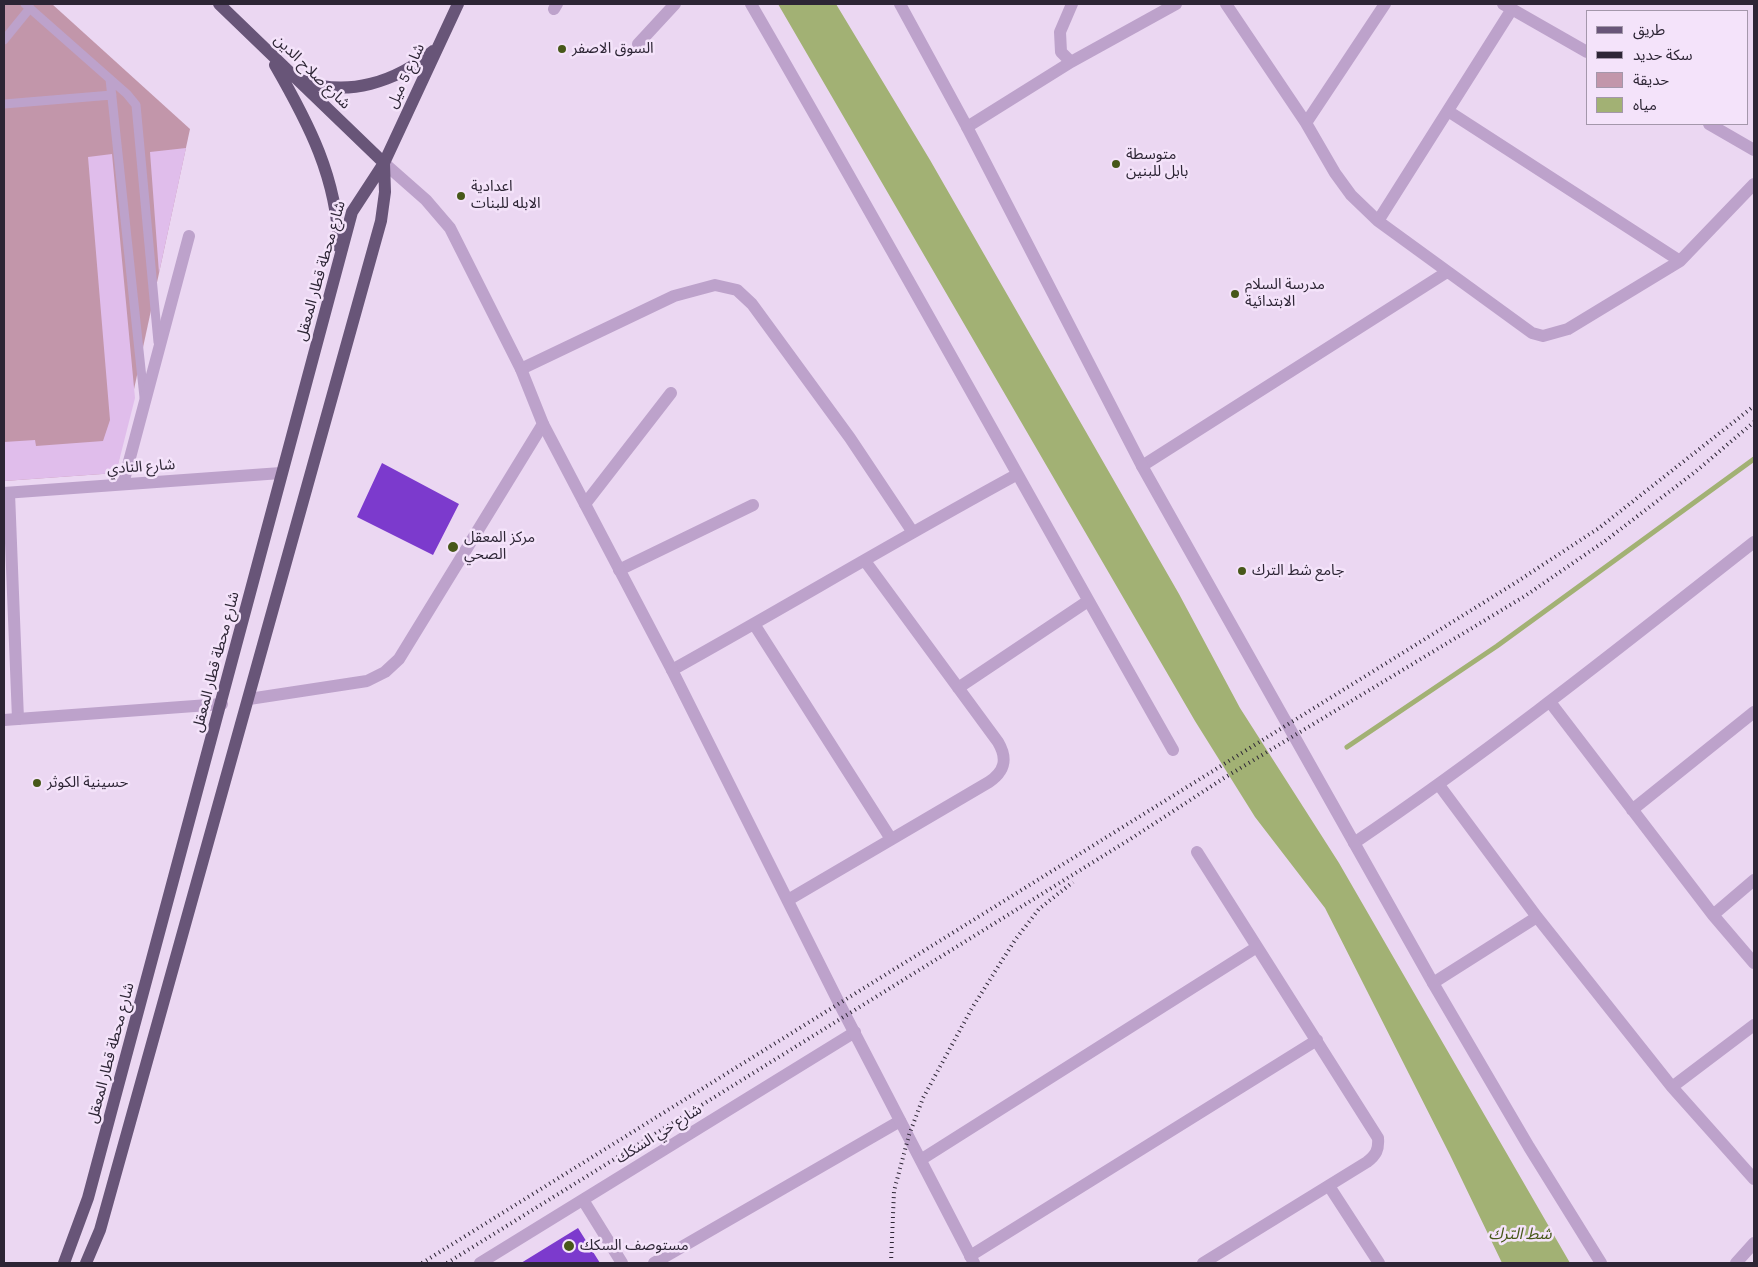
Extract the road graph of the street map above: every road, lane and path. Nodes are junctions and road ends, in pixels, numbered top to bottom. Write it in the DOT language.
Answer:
graph roads {
  1 [pos="219,4"];
  2 [pos="458,4"];
  3 [pos="676,4"];
  4 [pos="751,4"];
  5 [pos="900,4"];
  6 [pos="1072,4"];
  7 [pos="1176,4"];
  8 [pos="1226,4"];
  9 [pos="1385,4"];
  10 [pos="28,6"];
  11 [pos="1508,6"];
  12 [pos="4,40"];
  13 [pos="638,44"];
  14 [pos="436,48"];
  15 [pos="266,50"];
  16 [pos="1586,51"];
  17 [pos="1071,62"];
  18 [pos="293,77"];
  19 [pos="110,79"];
  20 [pos="112,95"];
  21 [pos="4,104"];
  22 [pos="1448,111"];
  23 [pos="1306,123"];
  24 [pos="1711,125"];
  25 [pos="967,127"];
  26 [pos="1754,150"];
  27 [pos="384,163"];
  28 [pos="1754,184"];
  29 [pos="1378,221"];
  30 [pos="189,236"];
  31 [pos="339,260"];
  32 [pos="1680,261"];
  33 [pos="1447,272"];
  34 [pos="159,350"];
  35 [pos="522,369"];
  36 [pos="671,392"];
  37 [pos="145,404"];
  38 [pos="543,424"];
  39 [pos="1142,466"];
  40 [pos="282,473"];
  41 [pos="1016,475"];
  42 [pos="124,484"];
  43 [pos="6,493"];
  44 [pos="585,504"];
  45 [pos="753,505"];
  46 [pos="912,531"];
  47 [pos="1754,542"];
  48 [pos="865,561"];
  49 [pos="620,570"];
  50 [pos="1088,601"];
  51 [pos="754,624"];
  52 [pos="672,670"];
  53 [pos="958,688"];
  54 [pos="250,699"];
  55 [pos="1550,702"];
  56 [pos="222,704"];
  57 [pos="1754,712"];
  58 [pos="18,719"];
  59 [pos="4,720"];
  60 [pos="1173,750"];
  61 [pos="1439,785"];
  62 [pos="1632,810"];
  63 [pos="891,839"];
  64 [pos="1354,843"];
  65 [pos="1198,852"];
  66 [pos="1754,880"];
  67 [pos="788,900"];
  68 [pos="1713,914"];
  69 [pos="1537,917"];
  70 [pos="1257,946"];
  71 [pos="1754,963"];
  72 [pos="1432,983"];
  73 [pos="1754,1025"];
  74 [pos="855,1032"];
  75 [pos="1317,1040"];
  76 [pos="1672,1087"];
  77 [pos="900,1121"];
  78 [pos="922,1159"];
  79 [pos="1754,1179"];
  80 [pos="1329,1186"];
  81 [pos="583,1200"];
  82 [pos="1754,1243"];
  83 [pos="972,1259"];
  84 [pos="486,1262"];
  85 [pos="64,1263"];
  86 [pos="86,1263"];
  87 [pos="622,1263"];
  88 [pos="654,1263"];
  89 [pos="1203,1263"];
  90 [pos="1379,1263"];
  91 [pos="1601,1263"];
  92 [pos="1736,1263"];
  1 -- 15 [label="main road, شارع صلاح الدين"];
  2 -- 14 [label="main road, شارع 5 ميل"];
  3 -- 13 [label="street"];
  4 -- 41 [label="street"];
  5 -- 25 [label="street"];
  6 -- 17 [label="street"];
  7 -- 17 [label="street"];
  8 -- 23 [label="street"];
  9 -- 23 [label="street"];
  10 -- 12 [label="lane"];
  10 -- 19 [label="lane"];
  11 -- 16 [label="street"];
  11 -- 22 [label="street"];
  14 -- 18 [label="main road"];
  14 -- 27 [label="main road, شارع 5 ميل"];
  15 -- 18 [label="main road, شارع صلاح الدين"];
  15 -- 31 [label="main road"];
  17 -- 25 [label="street"];
  18 -- 27 [label="main road, شارع صلاح الدين"];
  19 -- 20 [label="lane"];
  19 -- 34 [label="lane"];
  20 -- 21 [label="lane"];
  20 -- 37 [label="lane"];
  22 -- 29 [label="street"];
  22 -- 32 [label="street"];
  23 -- 29 [label="street"];
  24 -- 26 [label="street"];
  25 -- 39 [label="street"];
  27 -- 31 [label="main road, شارع محطة قطار المعقل"];
  27 -- 35 [label="street"];
  27 -- 54 [label="main road"];
  28 -- 32 [label="street"];
  29 -- 33 [label="street"];
  30 -- 34 [label="street"];
  31 -- 40 [label="main road, شارع محطة قطار المعقل"];
  32 -- 33 [label="street"];
  33 -- 39 [label="street"];
  34 -- 37 [label="street"];
  35 -- 38 [label="street"];
  35 -- 46 [label="street"];
  36 -- 44 [label="street"];
  37 -- 42 [label="street"];
  38 -- 44 [label="street"];
  38 -- 54 [label="street"];
  39 -- 64 [label="street"];
  40 -- 42 [label="street, شارع النادي"];
  40 -- 56 [label="main road, شارع محطة قطار المعقل"];
  41 -- 46 [label="street"];
  41 -- 50 [label="street"];
  42 -- 43 [label="street, شارع النادي"];
  43 -- 58 [label="street"];
  44 -- 49 [label="street"];
  45 -- 49 [label="street"];
  46 -- 48 [label="street"];
  47 -- 55 [label="street"];
  48 -- 51 [label="street"];
  48 -- 53 [label="street"];
  49 -- 52 [label="street"];
  50 -- 53 [label="street"];
  50 -- 60 [label="street"];
  51 -- 52 [label="street"];
  51 -- 63 [label="street"];
  52 -- 67 [label="street"];
  53 -- 63 [label="street"];
  54 -- 86 [label="main road"];
  55 -- 61 [label="street"];
  55 -- 62 [label="street"];
  56 -- 58 [label="street"];
  56 -- 85 [label="main road, شارع محطة قطار المعقل"];
  57 -- 62 [label="street"];
  58 -- 59 [label="street"];
  61 -- 64 [label="street"];
  61 -- 69 [label="street"];
  62 -- 68 [label="street"];
  63 -- 67 [label="street"];
  64 -- 72 [label="street"];
  65 -- 70 [label="street"];
  66 -- 68 [label="street"];
  67 -- 74 [label="street"];
  68 -- 71 [label="street"];
  69 -- 72 [label="street"];
  69 -- 76 [label="street"];
  70 -- 75 [label="street"];
  70 -- 78 [label="street"];
  72 -- 91 [label="street"];
  73 -- 76 [label="street"];
  74 -- 77 [label="street"];
  74 -- 81 [label="street, شارع حي السكك"];
  75 -- 80 [label="street"];
  75 -- 83 [label="street"];
  76 -- 79 [label="street"];
  77 -- 78 [label="street"];
  77 -- 88 [label="street"];
  78 -- 83 [label="street"];
  80 -- 89 [label="street"];
  80 -- 90 [label="street"];
  81 -- 84 [label="street, شارع حي السكك"];
  81 -- 87 [label="street"];
  82 -- 92 [label="street"];
}
